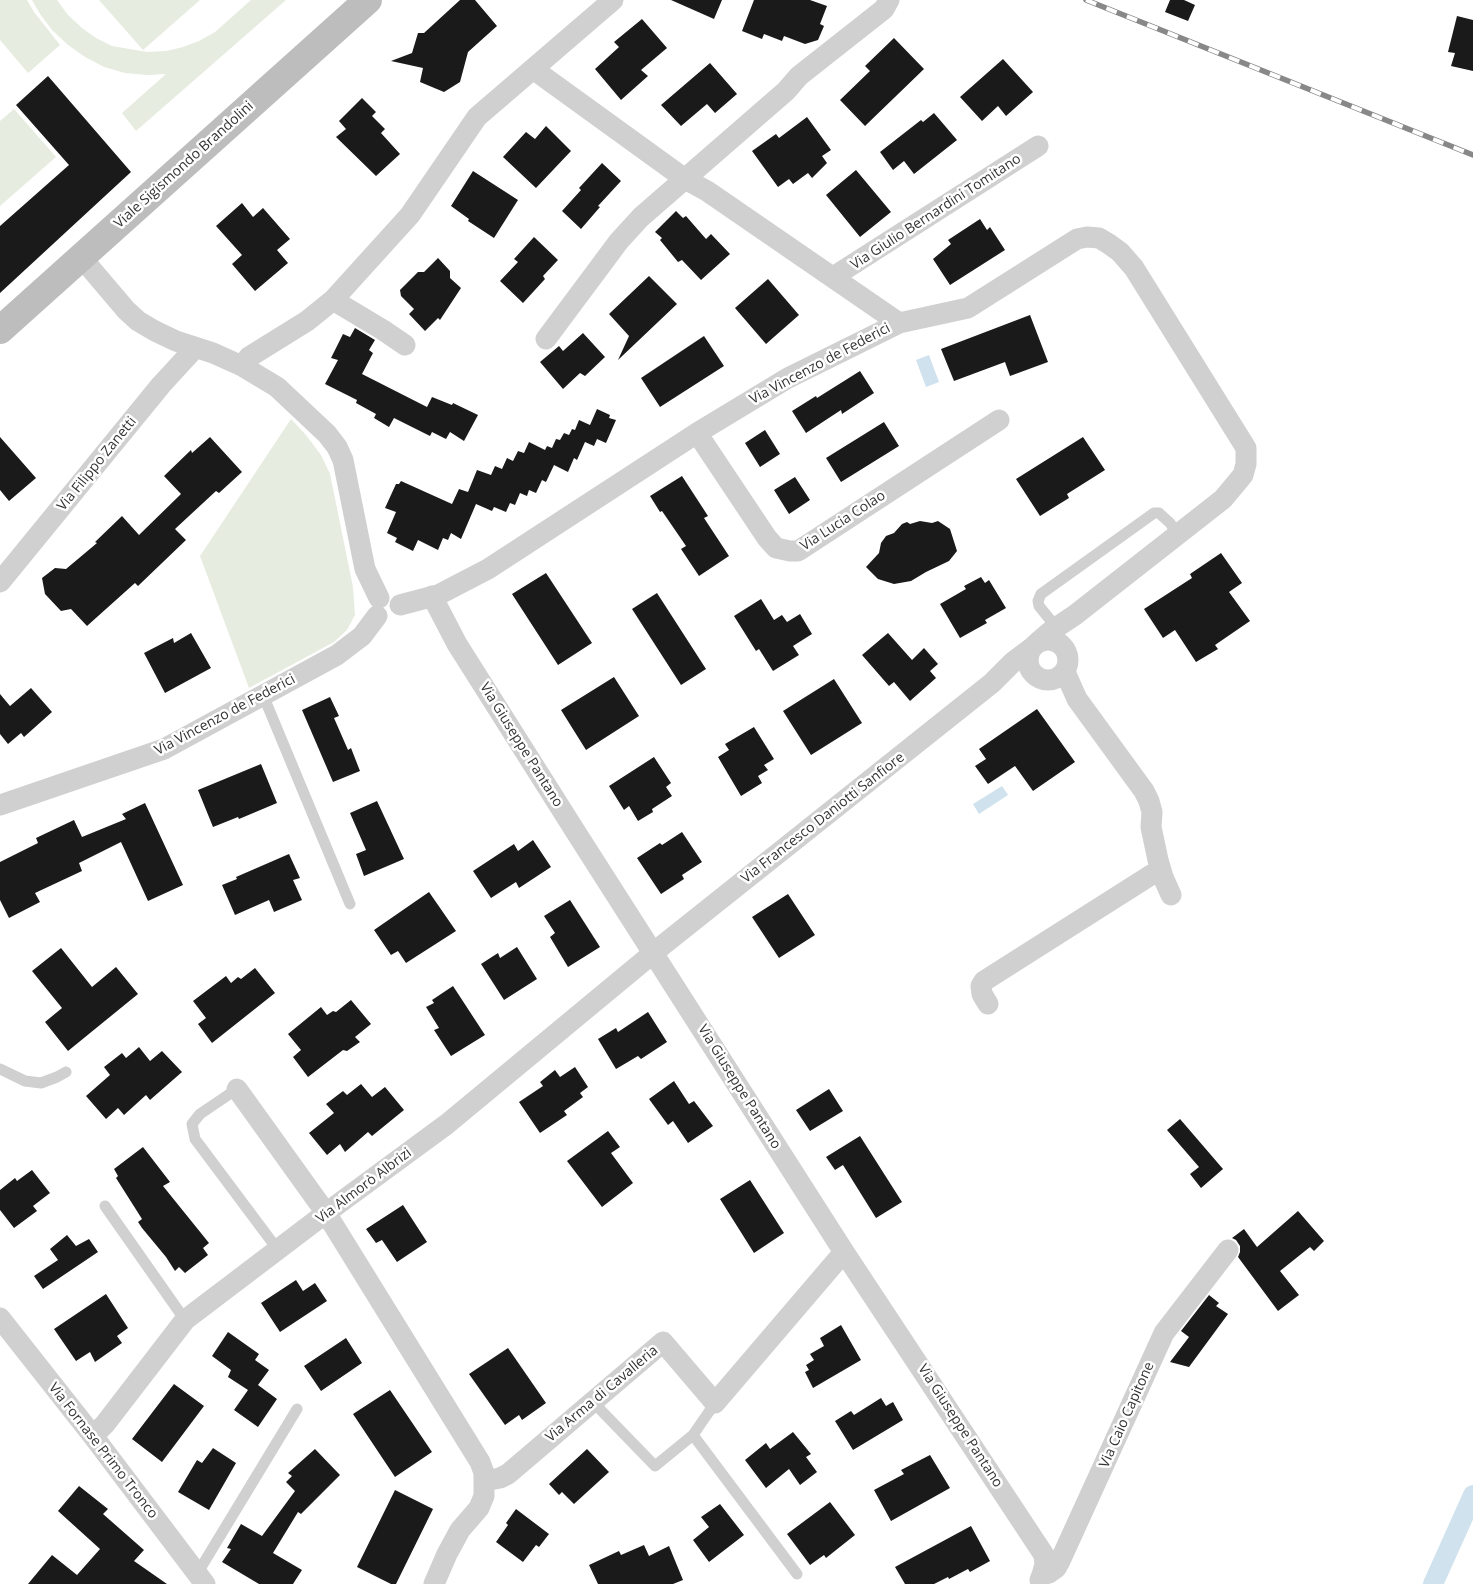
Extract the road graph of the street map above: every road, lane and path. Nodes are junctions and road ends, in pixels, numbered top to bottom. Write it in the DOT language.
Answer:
graph roads {
  1 [pos="368,0"];
  2 [pos="613,0"];
  3 [pos="889,0"];
  4 [pos="533,69"];
  5 [pos="1038,146"];
  6 [pos="685,179"];
  7 [pos="81,257"];
  8 [pos="833,277"];
  9 [pos="333,300"];
  10 [pos="898,323"];
  11 [pos="0,330"];
  12 [pos="546,339"];
  13 [pos="405,345"];
  14 [pos="195,348"];
  15 [pos="242,366"];
  16 [pos="999,420"];
  17 [pos="697,433"];
  18 [pos="1178,535"];
  19 [pos="0,582"];
  20 [pos="432,596"];
  21 [pos="378,607"];
  22 [pos="1060,637"];
  23 [pos="1035,645"];
  24 [pos="1049,676"];
  25 [pos="992,683"];
  26 [pos="263,696"];
  27 [pos="0,805"];
  28 [pos="1161,870"];
  29 [pos="1171,895"];
  30 [pos="350,904"];
  31 [pos="654,952"];
  32 [pos="988,1004"];
  33 [pos="0,1070"];
  34 [pos="66,1072"];
  35 [pos="237,1089"];
  36 [pos="104,1206"];
  37 [pos="326,1213"];
  38 [pos="278,1250"];
  39 [pos="1228,1250"];
  40 [pos="844,1252"];
  41 [pos="0,1318"];
  42 [pos="185,1320"];
  43 [pos="592,1401"];
  44 [pos="715,1403"];
  45 [pos="297,1409"];
  46 [pos="693,1435"];
  47 [pos="92,1436"];
  48 [pos="484,1481"];
  49 [pos="797,1574"];
  50 [pos="201,1579"];
  51 [pos="1040,1579"];
  52 [pos="434,1584"];
  1 -- 7 [label="main road, Viale Sigismondo Brandolini"];
  2 -- 4 [label="street"];
  3 -- 6 [label="street"];
  4 -- 6 [label="street, Via Giulio Bernardini Tomitano"];
  4 -- 9 [label="street"];
  5 -- 8 [label="street, Via Giulio Bernardini Tomitano"];
  6 -- 8 [label="street, Via Giulio Bernardini Tomitano"];
  6 -- 12 [label="street"];
  7 -- 11 [label="main road, Viale Sigismondo Brandolini"];
  7 -- 14 [label="street"];
  8 -- 10 [label="street, Via Giulio Bernardini Tomitano"];
  9 -- 13 [label="street"];
  9 -- 15 [label="street"];
  10 -- 17 [label="street, Via Vincenzo de Federici"];
  10 -- 18 [label="street, Via Vincenzo de Federici"];
  14 -- 15 [label="street"];
  14 -- 19 [label="street, Via Filippo Zanetti"];
  15 -- 21 [label="street"];
  16 -- 17 [label="street, Via Lucia Colao"];
  17 -- 20 [label="street, Via Vincenzo de Federici"];
  18 -- 22 [label="street, Via Vincenzo de Federici"];
  18 -- 22 [label="lane"];
  20 -- 21 [label="street, Via Vincenzo de Federici"];
  20 -- 31 [label="street, Via Giuseppe Pantano"];
  21 -- 26 [label="street, Via Vincenzo de Federici"];
  22 -- 23 [label="street"];
  22 -- 24 [label="street"];
  23 -- 24 [label="street"];
  23 -- 25 [label="street, Via Francesco Daniotti Sanfiore"];
  24 -- 25 [label="street, Via Francesco Daniotti Sanfiore"];
  24 -- 28 [label="street"];
  25 -- 31 [label="street, Via Francesco Daniotti Sanfiore"];
  26 -- 27 [label="street, Via Vincenzo de Federici"];
  26 -- 30 [label="lane"];
  28 -- 29 [label="street"];
  28 -- 32 [label="street"];
  31 -- 37 [label="street, Via Almorò Albrizi"];
  31 -- 40 [label="street, Via Giuseppe Pantano"];
  33 -- 34 [label="lane"];
  35 -- 37 [label="street"];
  35 -- 38 [label="lane"];
  36 -- 42 [label="lane"];
  37 -- 38 [label="street, Via Almorò Albrizi"];
  37 -- 48 [label="street"];
  38 -- 42 [label="street, Via Almorò Albrizi"];
  39 -- 51 [label="street, Via Caio Capitone"];
  40 -- 44 [label="street"];
  40 -- 51 [label="street, Via Giuseppe Pantano"];
  41 -- 47 [label="street, Via Fornase Primo Tronco"];
  42 -- 47 [label="street, Via Almorò Albrizi"];
  43 -- 44 [label="street, Via Arma di Cavalleria"];
  43 -- 46 [label="lane"];
  43 -- 48 [label="street, Via Arma di Cavalleria"];
  44 -- 46 [label="lane"];
  45 -- 50 [label="lane"];
  46 -- 49 [label="lane"];
  47 -- 50 [label="street, Via Fornase Primo Tronco"];
  48 -- 52 [label="street"];
}
